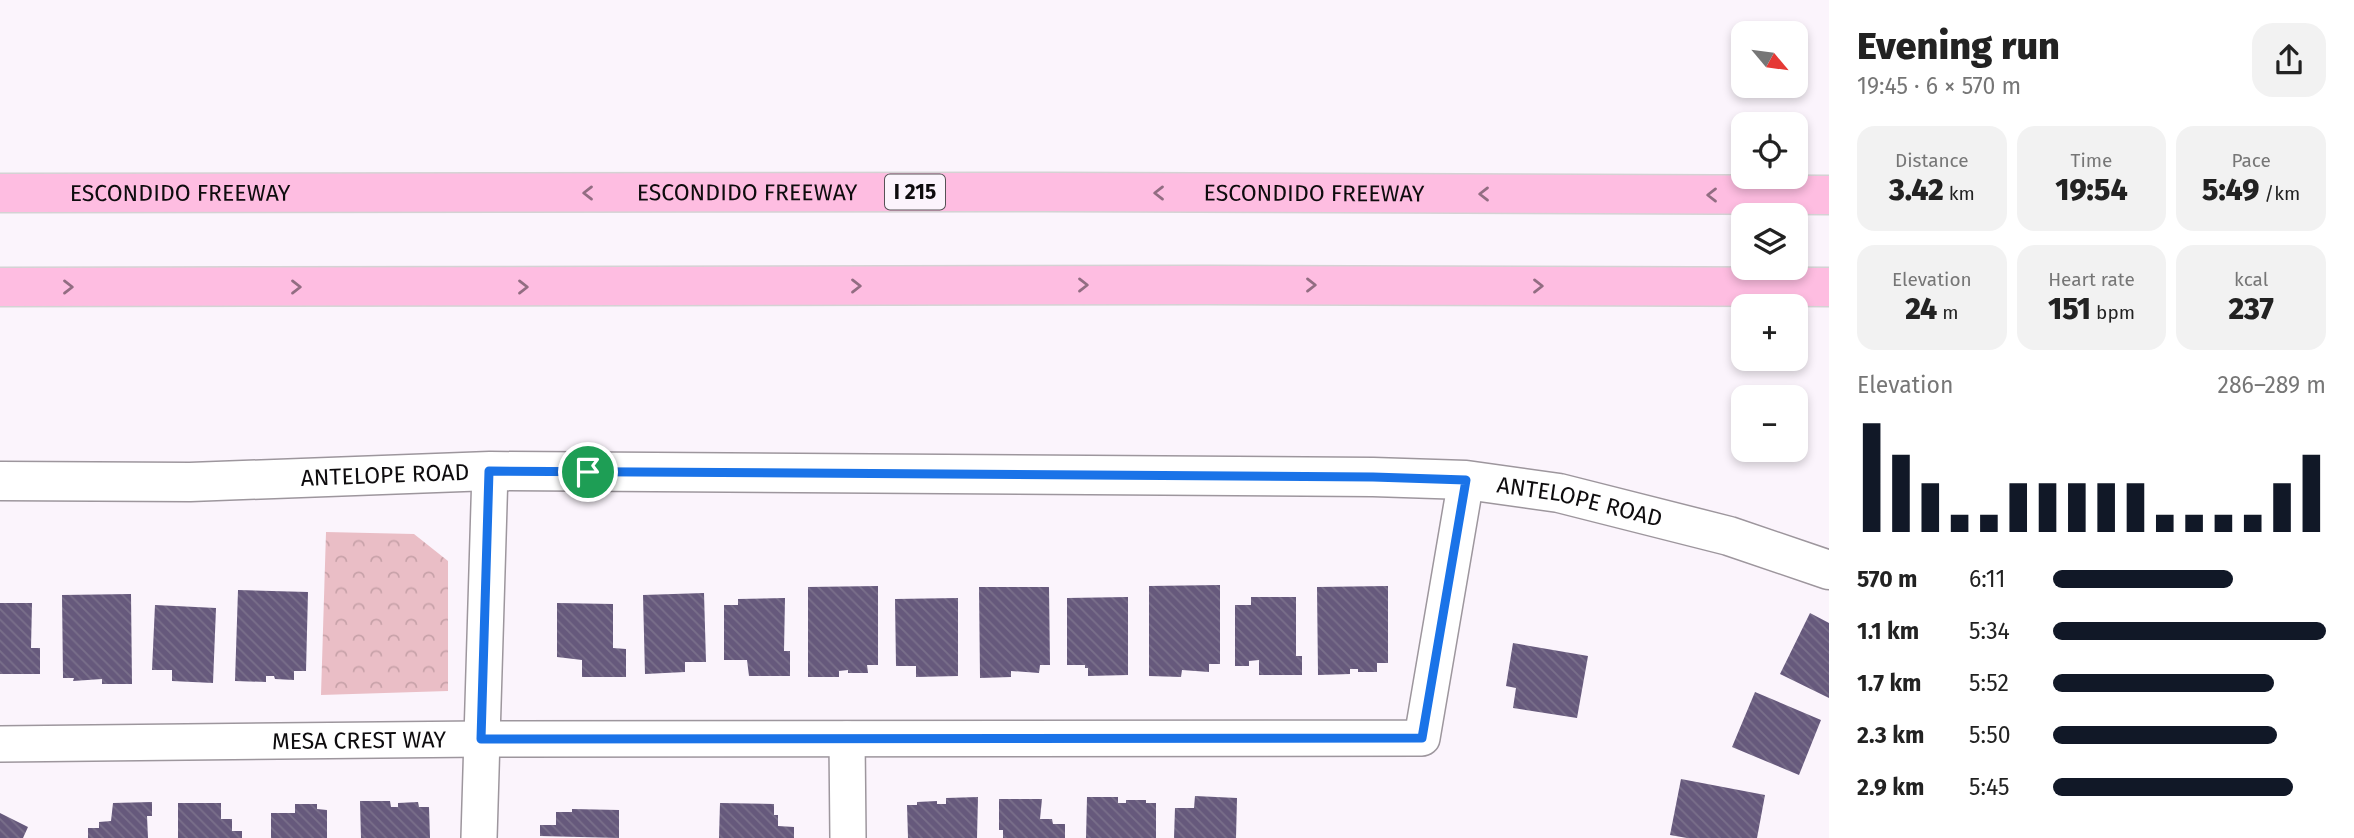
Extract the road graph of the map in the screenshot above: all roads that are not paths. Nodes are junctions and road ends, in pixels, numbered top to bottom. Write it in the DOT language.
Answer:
graph roads {
  1 [pos="0,193"];
  2 [pos="1829,195"];
  3 [pos="0,287"];
  4 [pos="1829,287"];
  5 [pos="489,471"];
  6 [pos="1466,480"];
  7 [pos="0,481"];
  8 [pos="1829,570"];
  9 [pos="481,739"];
  10 [pos="847,739"];
  11 [pos="0,744"];
  12 [pos="478,838"];
  13 [pos="848,838"];
  2 -- 1 [label="highway, ESCONDIDO FREEWAY / I 215, one-way"];
  3 -- 4 [label="highway, one-way"];
  5 -- 6 [label="street, ANTELOPE ROAD"];
  5 -- 7 [label="street, ANTELOPE ROAD"];
  5 -- 9 [label="street"];
  6 -- 8 [label="street, ANTELOPE ROAD"];
  6 -- 10 [label="street, MESA CREST WAY"];
  9 -- 10 [label="street, MESA CREST WAY"];
  9 -- 11 [label="street, MESA CREST WAY"];
  9 -- 12 [label="street"];
  10 -- 13 [label="street"];
}
